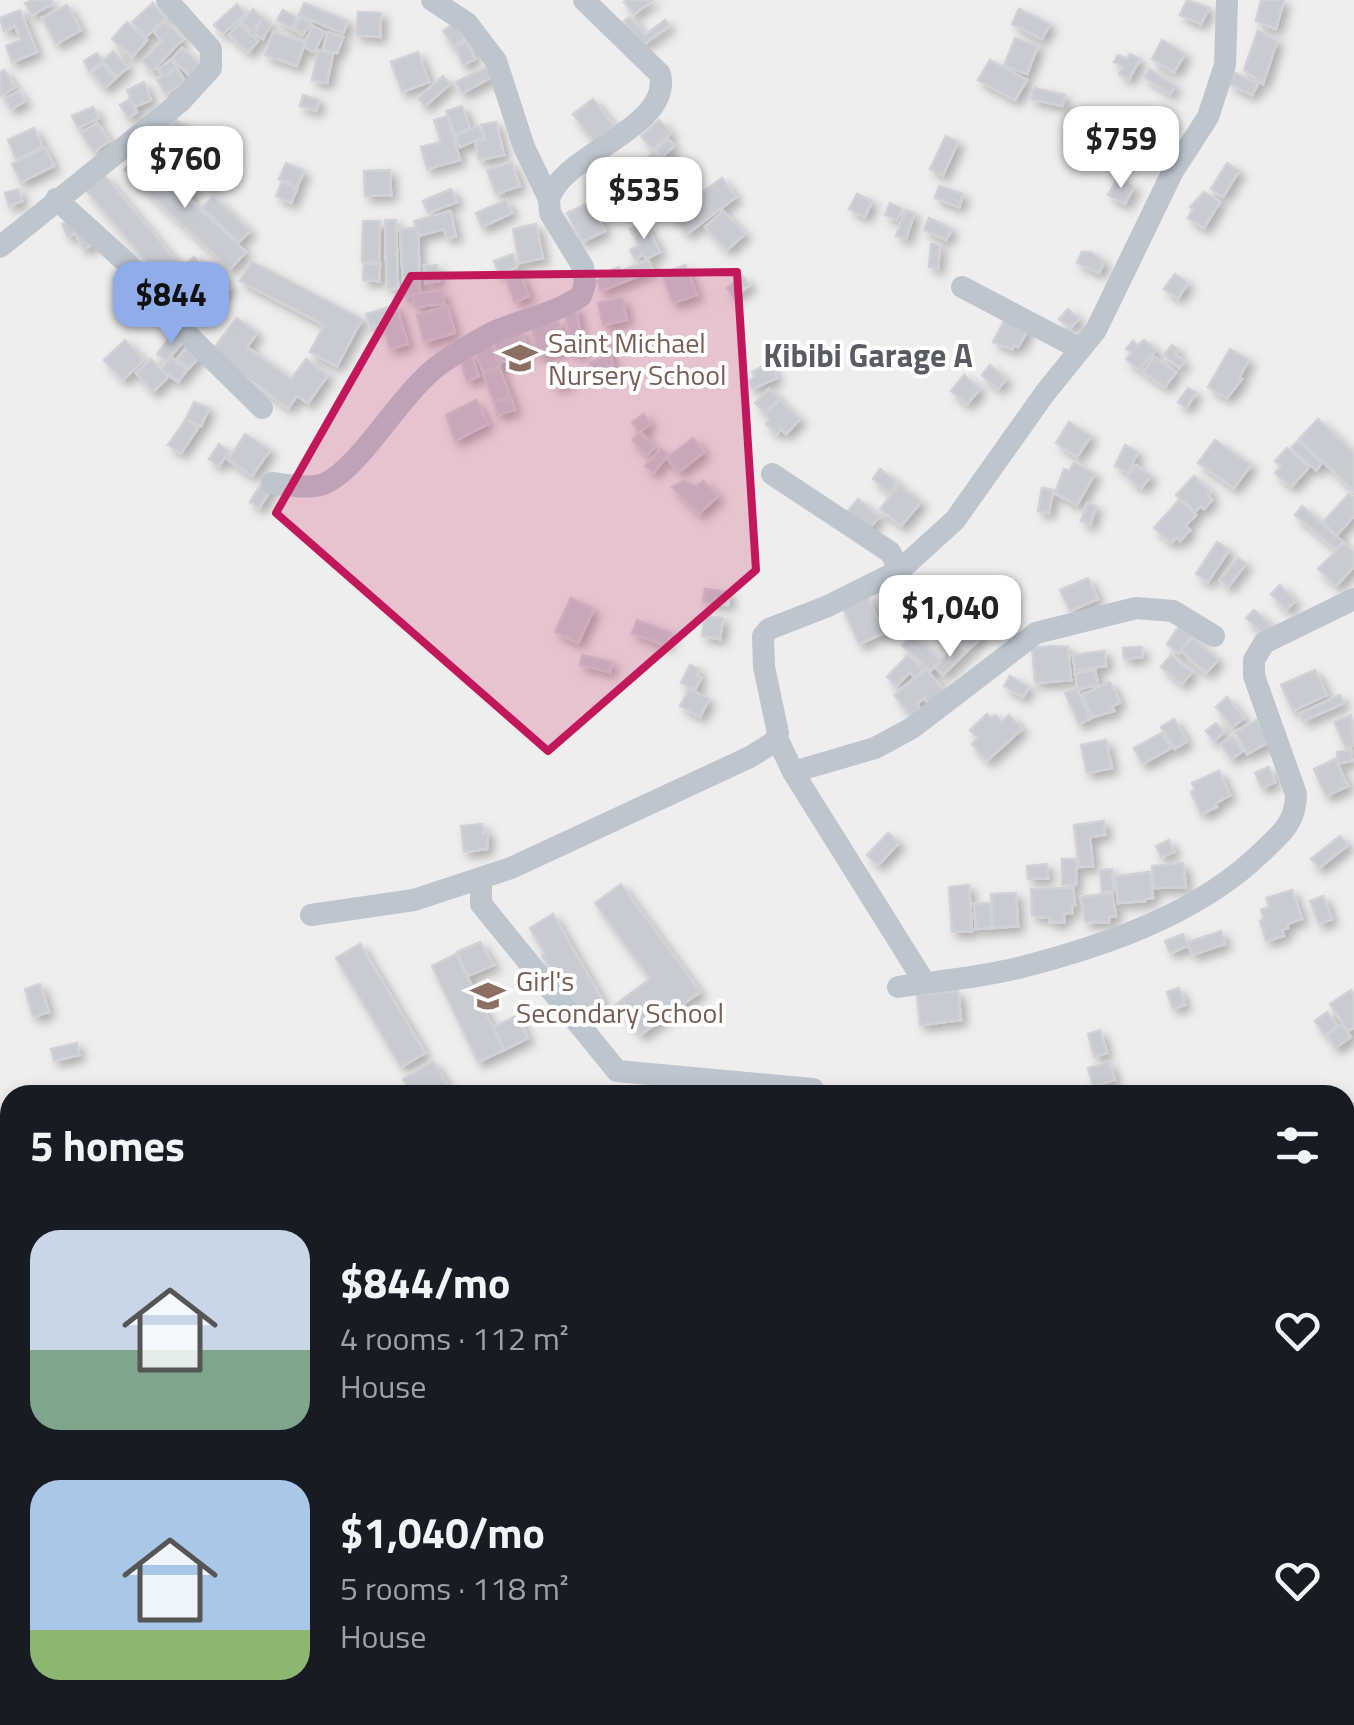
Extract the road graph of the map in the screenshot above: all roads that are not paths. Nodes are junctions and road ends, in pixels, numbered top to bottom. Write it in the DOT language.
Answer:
graph roads {
  1 [pos="167,0"];
  2 [pos="432,0"];
  3 [pos="584,0"];
  4 [pos="1227,0"];
  5 [pos="56,199"];
  6 [pos="548,199"];
  7 [pos="0,246"];
  8 [pos="962,287"];
  9 [pos="1080,349"];
  10 [pos="262,408"];
  11 [pos="772,474"];
  12 [pos="272,483"];
  13 [pos="900,570"];
  14 [pos="1354,599"];
  15 [pos="1214,636"];
  16 [pos="778,738"];
  17 [pos="793,772"];
  18 [pos="481,878"];
  19 [pos="312,916"];
  20 [pos="925,983"];
  21 [pos="898,988"];
  22 [pos="769,1085"];
  1 -- 5 [label="street"];
  2 -- 6 [label="street"];
  3 -- 6 [label="street"];
  4 -- 9 [label="street"];
  5 -- 7 [label="street"];
  5 -- 10 [label="street"];
  6 -- 12 [label="street"];
  8 -- 9 [label="street"];
  9 -- 13 [label="street"];
  11 -- 13 [label="street"];
  13 -- 16 [label="street"];
  14 -- 20 [label="street"];
  15 -- 17 [label="street"];
  16 -- 17 [label="street"];
  16 -- 18 [label="street"];
  17 -- 20 [label="street"];
  18 -- 19 [label="street"];
  18 -- 22 [label="street"];
  20 -- 21 [label="street"];
}
